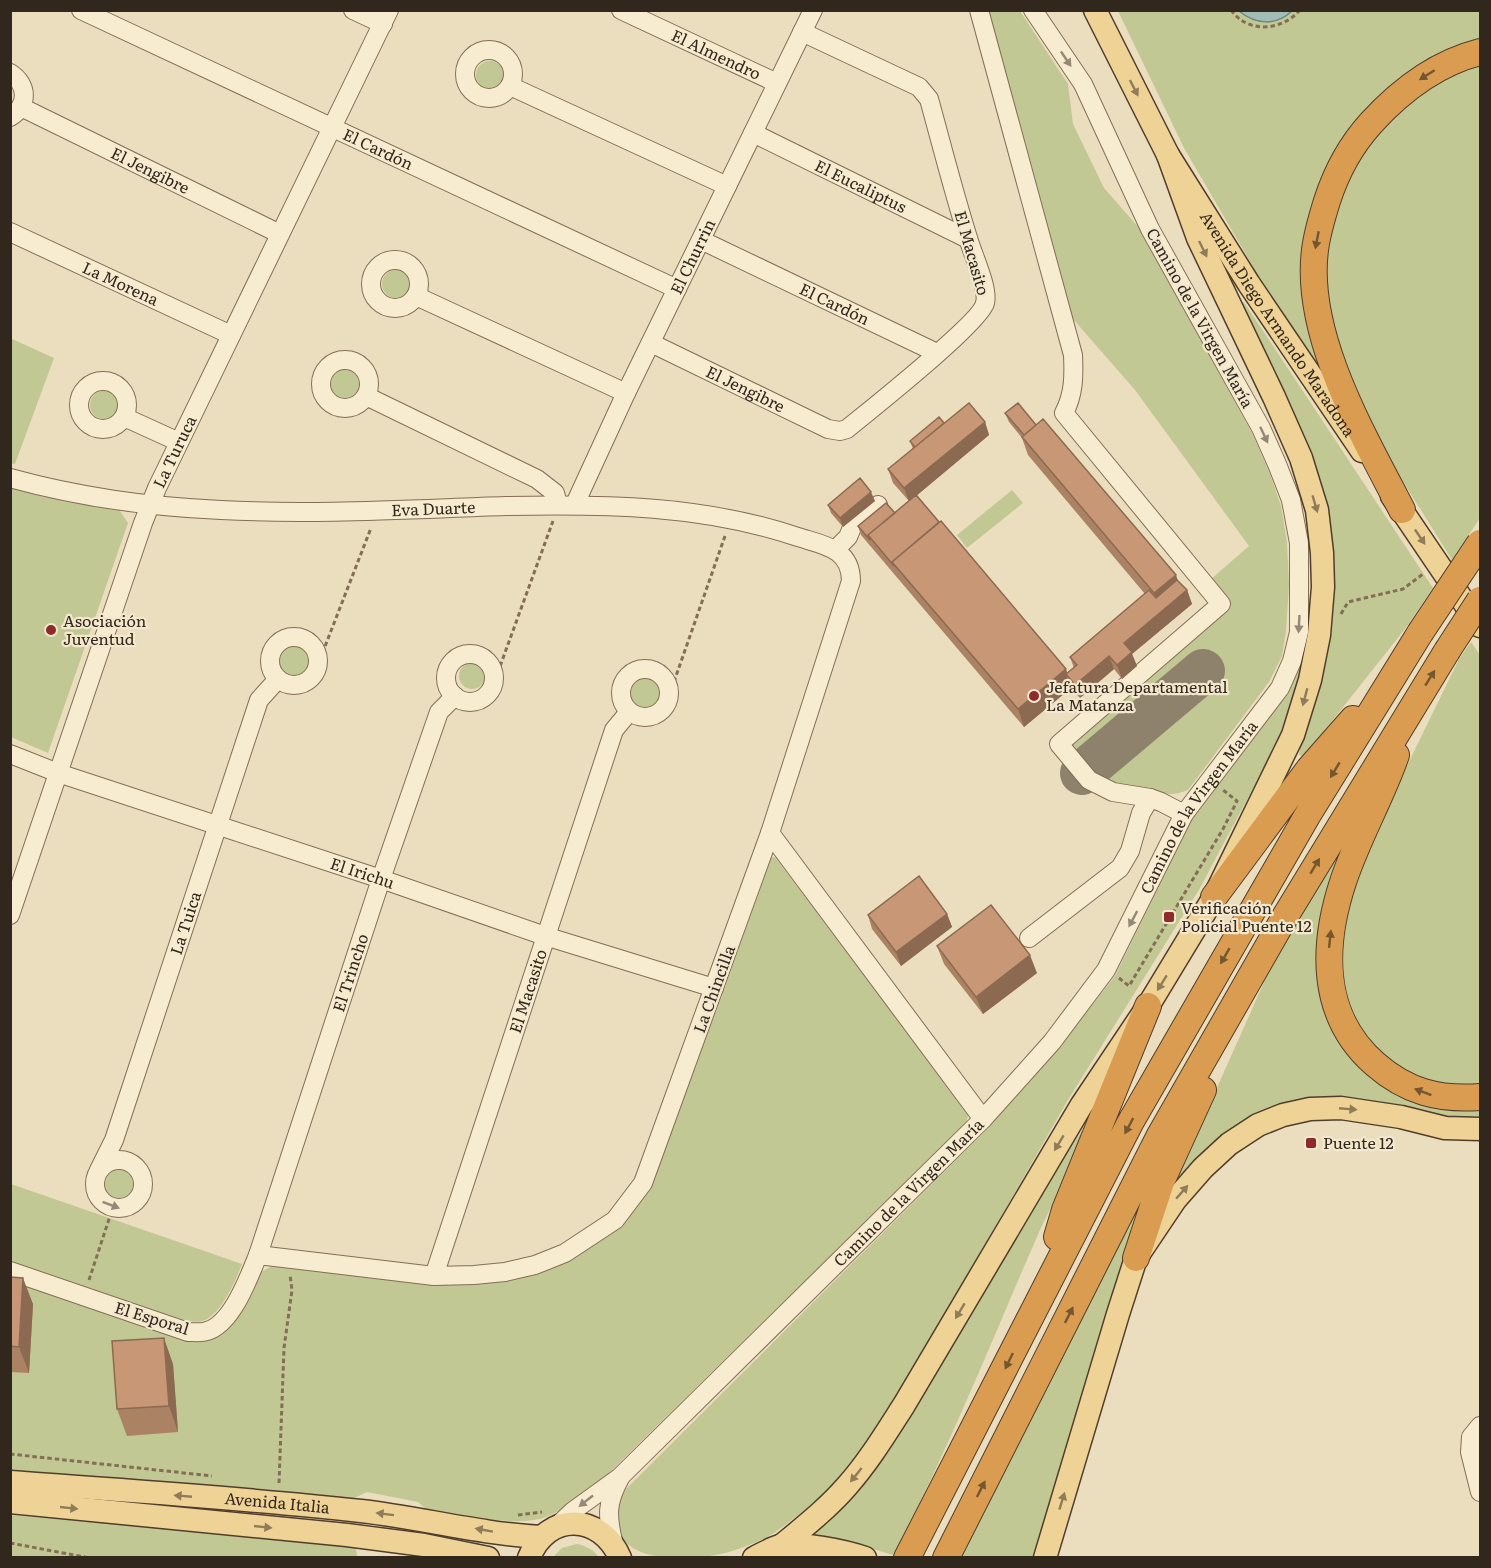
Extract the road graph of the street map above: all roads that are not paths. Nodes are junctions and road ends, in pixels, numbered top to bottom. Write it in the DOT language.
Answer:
graph roads {
  1 [pos="81,10"];
  2 [pos="353,10"];
  3 [pos="621,10"];
  4 [pos="813,10"];
  5 [pos="979,10"];
  6 [pos="1033,10"];
  7 [pos="1095,10"];
  8 [pos="386,17"];
  9 [pos="802,32"];
  10 [pos="1480,52"];
  11 [pos="10,74"];
  12 [pos="777,83"];
  13 [pos="510,86"];
  14 [pos="16,112"];
  15 [pos="332,128"];
  16 [pos="753,134"];
  17 [pos="1168,155"];
  18 [pos="727,186"];
  19 [pos="10,232"];
  20 [pos="280,234"];
  21 [pos="968,239"];
  22 [pos="701,240"];
  23 [pos="677,289"];
  24 [pos="416,296"];
  25 [pos="231,335"];
  26 [pos="651,343"];
  27 [pos="937,353"];
  28 [pos="626,393"];
  29 [pos="366,396"];
  30 [pos="1064,413"];
  31 [pos="124,417"];
  32 [pos="1048,427"];
  33 [pos="840,431"];
  34 [pos="179,442"];
  35 [pos="10,478"];
  36 [pos="567,504"];
  37 [pos="150,505"];
  38 [pos="878,505"];
  39 [pos="1402,510"];
  40 [pos="1480,543"];
  41 [pos="835,550"];
  42 [pos="849,563"];
  43 [pos="1480,600"];
  44 [pos="1480,626"];
  45 [pos="1399,667"];
  46 [pos="278,680"];
  47 [pos="455,696"];
  48 [pos="1413,705"];
  49 [pos="629,712"];
  50 [pos="10,754"];
  51 [pos="58,773"];
  52 [pos="1150,798"];
  53 [pos="1184,814"];
  54 [pos="218,824"];
  55 [pos="770,833"];
  56 [pos="381,879"];
  57 [pos="1214,897"];
  58 [pos="10,915"];
  59 [pos="545,936"];
  60 [pos="1029,938"];
  61 [pos="714,988"];
  62 [pos="1148,1006"];
  63 [pos="1232,1007"];
  64 [pos="1480,1097"];
  65 [pos="983,1119"];
  66 [pos="1480,1129"];
  67 [pos="114,1140"];
  68 [pos="127,1161"];
  69 [pos="99,1170"];
  70 [pos="258,1255"];
  71 [pos="1136,1258"];
  72 [pos="10,1271"];
  73 [pos="434,1276"];
  74 [pos="1034,1308"];
  75 [pos="1480,1426"];
  76 [pos="620,1477"];
  77 [pos="10,1482"];
  78 [pos="1480,1492"];
  79 [pos="10,1502"];
  80 [pos="550,1524"];
  81 [pos="781,1546"];
  82 [pos="950,1549"];
  83 [pos="617,1551"];
  84 [pos="488,1557"];
  85 [pos="529,1557"];
  86 [pos="754,1557"];
  87 [pos="865,1557"];
  88 [pos="908,1557"];
  89 [pos="1046,1557"];
  1 -- 15 [label="street, El Cardón"];
  2 -- 8 [label="street"];
  3 -- 12 [label="street, El Almendro"];
  4 -- 9 [label="street, El Churrin"];
  5 -- 30 [label="street"];
  6 -- 53 [label="street, Camino de la Virgen María, one-way"];
  7 -- 17 [label="main road, Avenida Diego Armando Maradona, one-way"];
  8 -- 15 [label="street, La Turuca"];
  9 -- 12 [label="street, El Churrin"];
  9 -- 21 [label="street, El Macasito"];
  10 -- 39 [label="highway, one-way"];
  11 -- 14 [label="street, El Jengibre"];
  12 -- 16 [label="street, El Churrin"];
  13 -- 18 [label="street"];
  14 -- 20 [label="street, El Jengibre"];
  15 -- 20 [label="street, La Turuca"];
  15 -- 23 [label="street, El Cardón"];
  16 -- 18 [label="street, El Churrin"];
  16 -- 21 [label="street, El Eucaliptus"];
  17 -- 39 [label="main road, Avenida Diego Armando Maradona"];
  17 -- 57 [label="main road, one-way"];
  18 -- 22 [label="street, El Churrin"];
  19 -- 25 [label="street, La Morena"];
  20 -- 25 [label="street, La Turuca"];
  21 -- 27 [label="street, El Macasito"];
  22 -- 23 [label="street, El Churrin"];
  22 -- 27 [label="street, El Cardón"];
  23 -- 26 [label="street, El Churrin"];
  24 -- 28 [label="street"];
  25 -- 34 [label="street, La Turuca"];
  26 -- 28 [label="street, El Churrin"];
  26 -- 33 [label="street, El Jengibre"];
  27 -- 33 [label="street, El Macasito"];
  28 -- 36 [label="street, El Churrin"];
  29 -- 36 [label="street"];
  30 -- 32 [label="street"];
  30 -- 52 [label="street"];
  31 -- 34 [label="street"];
  34 -- 37 [label="street, La Turuca"];
  35 -- 37 [label="street, Eva Duarte"];
  36 -- 37 [label="street, Eva Duarte"];
  36 -- 41 [label="street, Eva Duarte"];
  37 -- 51 [label="street, La Turuca"];
  38 -- 41 [label="street"];
  39 -- 44 [label="main road, Avenida Diego Armando Maradona, one-way"];
  40 -- 45 [label="highway, bridge"];
  41 -- 42 [label="street, Eva Duarte"];
  42 -- 55 [label="street, La Chincilla"];
  48 -- 43 [label="highway, one-way, bridge"];
  45 -- 57 [label="highway"];
  45 -- 74 [label="highway, one-way"];
  46 -- 46 [label="street"];
  46 -- 54 [label="street, La Tuica"];
  47 -- 47 [label="street"];
  47 -- 56 [label="street, El Trincho"];
  63 -- 48 [label="highway, one-way"];
  64 -- 48 [label="highway, one-way"];
  49 -- 49 [label="street"];
  49 -- 59 [label="street, El Macasito"];
  50 -- 51 [label="street, El Irichu"];
  51 -- 54 [label="street, El Irichu"];
  51 -- 58 [label="street, La Turuca"];
  52 -- 53 [label="street"];
  52 -- 60 [label="street"];
  53 -- 65 [label="street, Camino de la Virgen María, one-way"];
  54 -- 56 [label="street, El Irichu"];
  54 -- 67 [label="street, La Tuica"];
  55 -- 61 [label="street, La Chincilla"];
  55 -- 65 [label="street"];
  56 -- 59 [label="street, El Irichu"];
  56 -- 70 [label="street, El Trincho"];
  57 -- 62 [label="main road, one-way"];
  59 -- 61 [label="street, El Irichu"];
  59 -- 73 [label="street, El Macasito"];
  61 -- 73 [label="street, La Chincilla"];
  62 -- 74 [label="highway"];
  62 -- 81 [label="main road, one-way"];
  63 -- 71 [label="highway"];
  82 -- 63 [label="highway, one-way"];
  65 -- 76 [label="street, Camino de la Virgen María"];
  71 -- 66 [label="main road, one-way"];
  67 -- 68 [label="street"];
  67 -- 69 [label="street, La Tuica"];
  68 -- 69 [label="street"];
  69 -- 68 [label="street, La Tuica, one-way"];
  70 -- 72 [label="street, El Esporal"];
  70 -- 73 [label="street"];
  89 -- 71 [label="main road, one-way"];
  74 -- 88 [label="highway, one-way"];
  75 -- 78 [label="street"];
  76 -- 80 [label="street, Camino de la Virgen María, one-way"];
  76 -- 83 [label="street, Camino de la Virgen María"];
  80 -- 77 [label="main road, Avenida Italia, one-way"];
  79 -- 84 [label="main road, Avenida Italia, one-way"];
  80 -- 83 [label="main road, Avenida Italia"];
  80 -- 85 [label="main road"];
  81 -- 86 [label="main road"];
  81 -- 87 [label="main road"];
}
